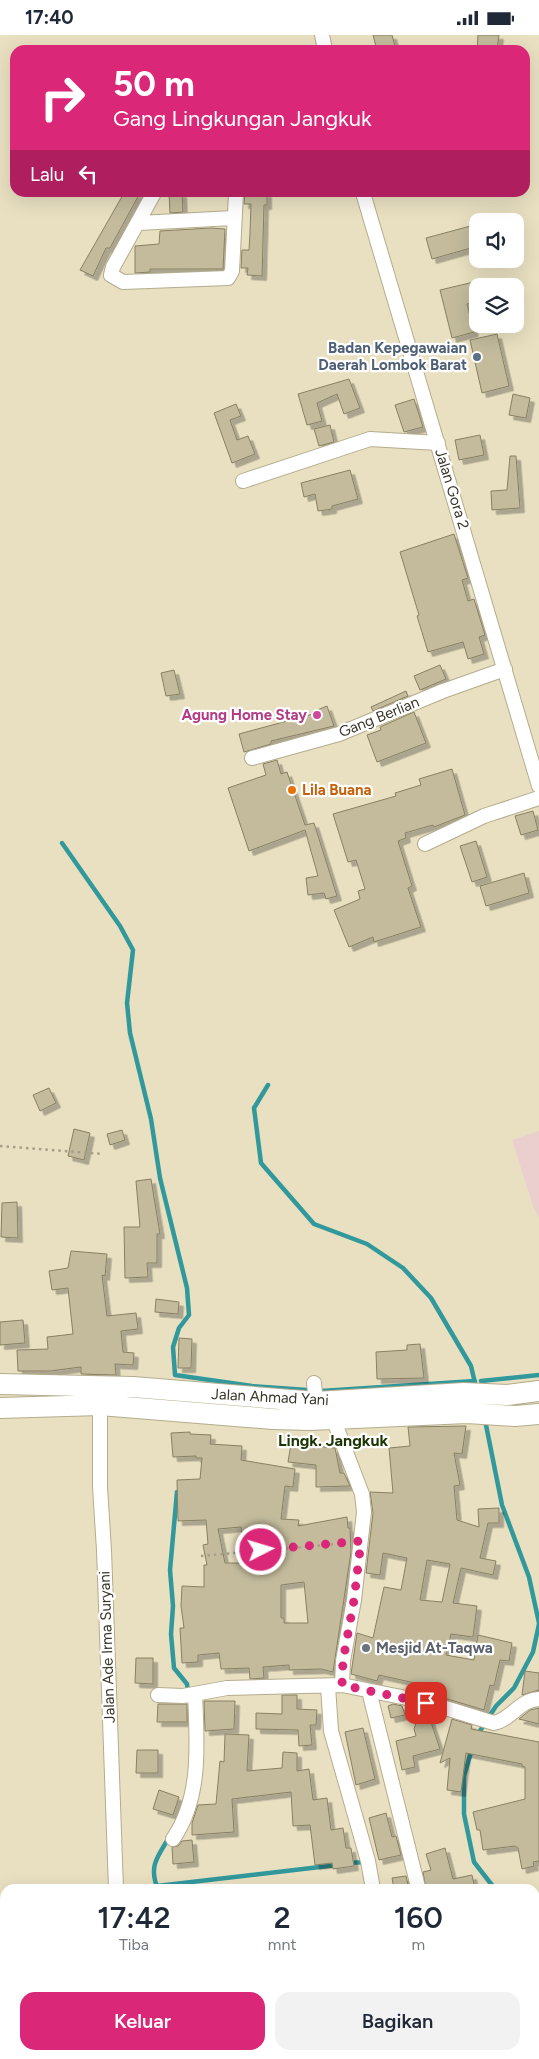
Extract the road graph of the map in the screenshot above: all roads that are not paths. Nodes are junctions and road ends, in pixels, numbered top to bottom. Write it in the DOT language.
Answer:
graph roads {
  1 [pos="152,197"];
  2 [pos="236,197"];
  3 [pos="365,197"];
  4 [pos="233,218"];
  5 [pos="139,223"];
  6 [pos="438,443"];
  7 [pos="243,481"];
  8 [pos="505,669"];
  9 [pos="252,758"];
  10 [pos="539,786"];
  11 [pos="539,798"];
  12 [pos="425,844"];
  13 [pos="0,1384"];
  14 [pos="536,1391"];
  15 [pos="426,1404"];
  16 [pos="100,1405"];
  17 [pos="0,1408"];
  18 [pos="538,1414"];
  19 [pos="336,1418"];
  20 [pos="335,1686"];
  21 [pos="369,1691"];
  22 [pos="158,1695"];
  23 [pos="190,1695"];
  24 [pos="539,1699"];
  25 [pos="173,1839"];
  26 [pos="116,1884"];
  27 [pos="372,1884"];
  28 [pos="417,1884"];
  1 -- 5 [label="street"];
  2 -- 4 [label="street"];
  3 -- 6 [label="street, Jalan Gora 2"];
  4 -- 5 [label="street"];
  4 -- 5 [label="street"];
  6 -- 7 [label="street"];
  6 -- 8 [label="street, Jalan Gora 2"];
  8 -- 9 [label="street, Gang Berlian"];
  8 -- 10 [label="street, Jalan Gora 2"];
  11 -- 12 [label="street"];
  13 -- 15 [label="highway, Jalan Ahmad Yani"];
  14 -- 15 [label="highway, Jalan Ahmad Yani"];
  14 -- 18 [label="highway"];
  15 -- 18 [label="highway"];
  15 -- 19 [label="highway"];
  16 -- 17 [label="highway"];
  16 -- 19 [label="highway"];
  16 -- 26 [label="street, Jalan Ade Irma Suryani"];
  19 -- 20 [label="street"];
  20 -- 21 [label="street"];
  20 -- 23 [label="street"];
  20 -- 27 [label="street"];
  21 -- 24 [label="street"];
  21 -- 28 [label="street"];
  22 -- 23 [label="street"];
  23 -- 25 [label="street"];
}
